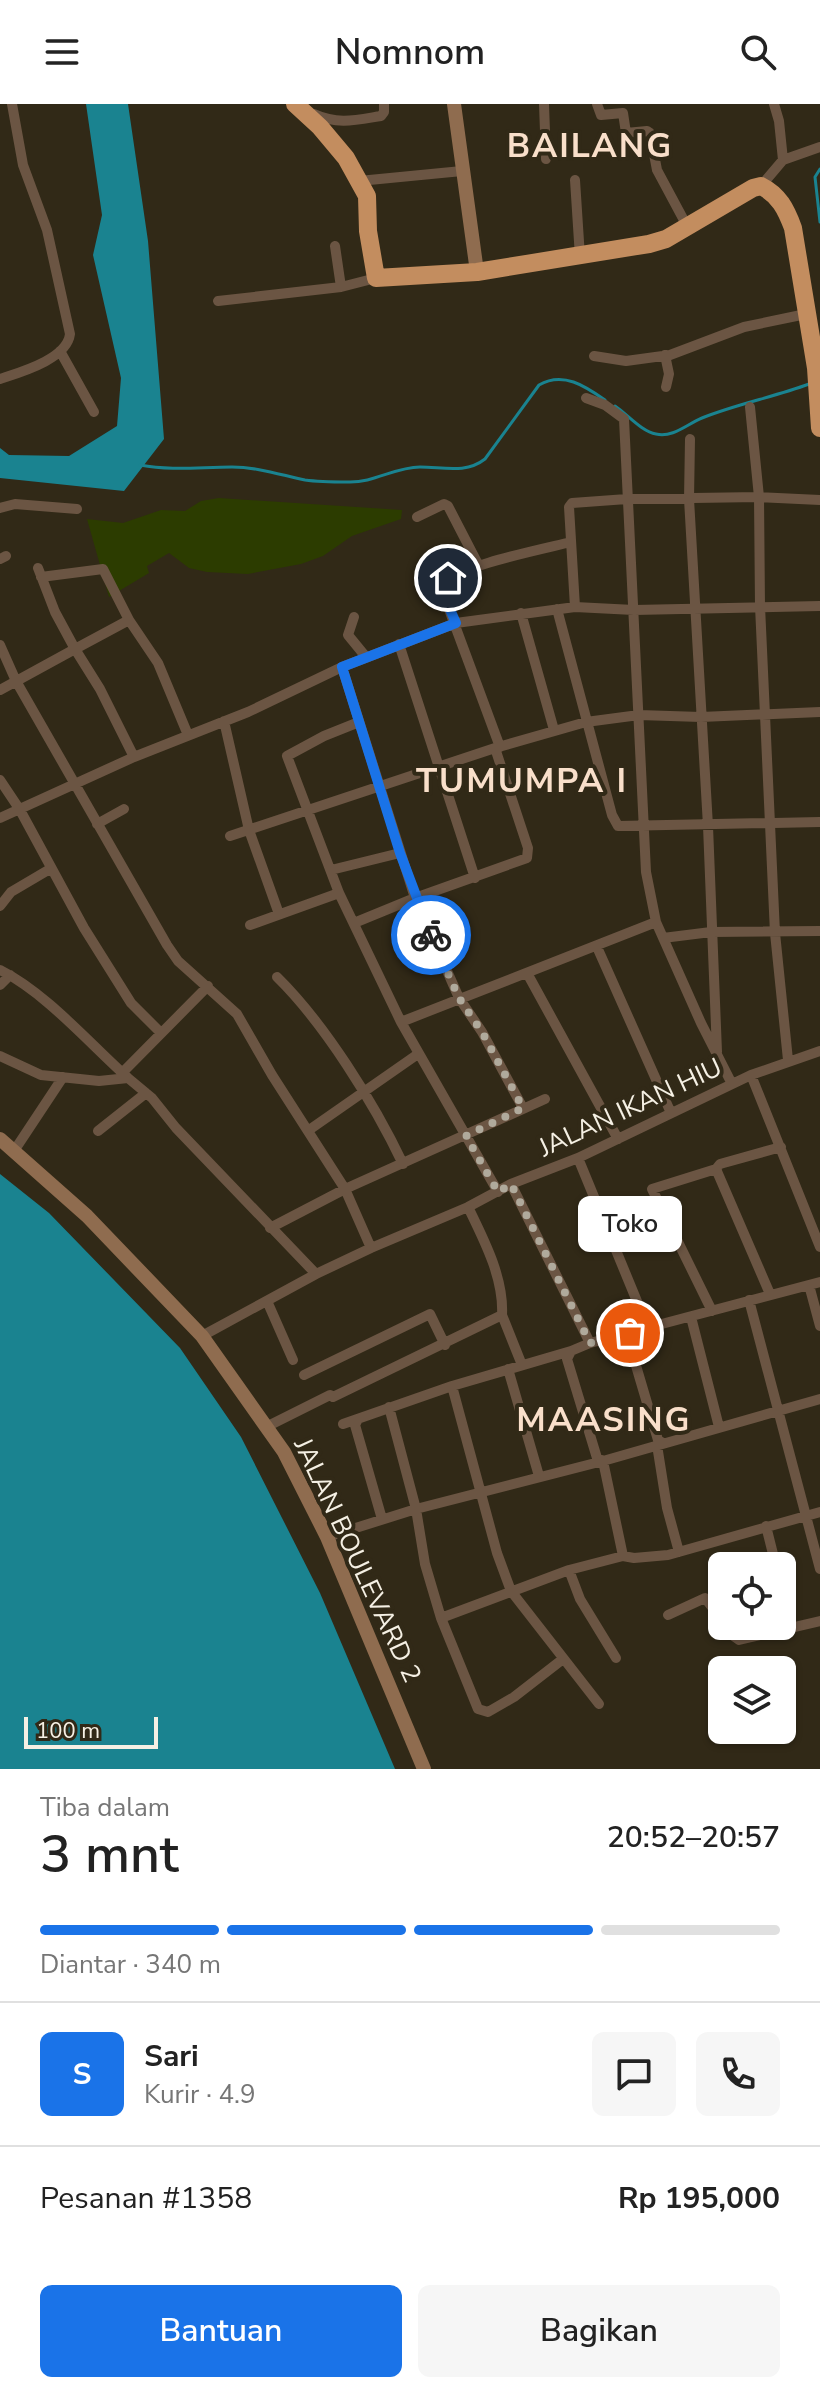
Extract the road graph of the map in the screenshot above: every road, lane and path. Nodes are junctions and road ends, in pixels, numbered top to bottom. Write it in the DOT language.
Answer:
graph roads {
  1 [pos="12,104"];
  2 [pos="295,104"];
  3 [pos="384,104"];
  4 [pos="454,104"];
  5 [pos="544,104"];
  6 [pos="597,104"];
  7 [pos="774,104"];
  8 [pos="314,113"];
  9 [pos="820,147"];
  10 [pos="546,159"];
  11 [pos="783,160"];
  12 [pos="462,171"];
  13 [pos="575,180"];
  14 [pos="359,181"];
  15 [pos="761,186"];
  16 [pos="687,226"];
  17 [pos="335,246"];
  18 [pos="580,257"];
  19 [pos="477,272"];
  20 [pos="376,278"];
  21 [pos="341,287"];
  22 [pos="218,301"];
  23 [pos="806,314"];
  24 [pos="60,351"];
  25 [pos="665,355"];
  26 [pos="594,356"];
  27 [pos="0,379"];
  28 [pos="666,387"];
  29 [pos="586,398"];
  30 [pos="750,407"];
  31 [pos="94,412"];
  32 [pos="820,428"];
  33 [pos="690,439"];
  34 [pos="759,497"];
  35 [pos="627,499"];
  36 [pos="689,499"];
  37 [pos="820,500"];
  38 [pos="0,508"];
  39 [pos="77,509"];
  40 [pos="417,517"];
  41 [pos="571,542"];
  42 [pos="479,566"];
  43 [pos="760,606"];
  44 [pos="820,606"];
  45 [pos="575,607"];
  46 [pos="557,609"];
  47 [pos="695,609"];
  48 [pos="634,610"];
  49 [pos="521,613"];
  50 [pos="354,617"];
  51 [pos="129,620"];
  52 [pos="456,623"];
  53 [pos="399,644"];
  54 [pos="0,645"];
  55 [pos="75,649"];
  56 [pos="366,657"];
  57 [pos="342,667"];
  58 [pos="16,681"];
  59 [pos="0,690"];
  60 [pos="820,712"];
  61 [pos="764,714"];
  62 [pos="639,715"];
  63 [pos="701,717"];
  64 [pos="224,721"];
  65 [pos="359,722"];
  66 [pos="586,722"];
  67 [pos="554,730"];
  68 [pos="188,735"];
  69 [pos="498,748"];
  70 [pos="134,757"];
  71 [pos="437,768"];
  72 [pos="0,780"];
  73 [pos="74,784"];
  74 [pos="378,786"];
  75 [pos="124,809"];
  76 [pos="20,810"];
  77 [pos="307,812"];
  78 [pos="0,818"];
  79 [pos="820,822"];
  80 [pos="97,824"];
  81 [pos="769,824"];
  82 [pos="646,826"];
  83 [pos="708,826"];
  84 [pos="249,830"];
  85 [pos="230,836"];
  86 [pos="400,853"];
  87 [pos="50,869"];
  88 [pos="331,870"];
  89 [pos="475,878"];
  90 [pos="339,893"];
  91 [pos="415,898"];
  92 [pos="0,906"];
  93 [pos="279,914"];
  94 [pos="656,922"];
  95 [pos="354,923"];
  96 [pos="250,925"];
  97 [pos="820,931"];
  98 [pos="711,932"];
  99 [pos="775,933"];
  100 [pos="663,938"];
  101 [pos="597,947"];
  102 [pos="5,973"];
  103 [pos="527,973"];
  104 [pos="277,977"];
  105 [pos="0,985"];
  106 [pos="208,986"];
  107 [pos="459,998"];
  108 [pos="401,1022"];
  109 [pos="161,1033"];
  110 [pos="820,1051"];
  111 [pos="717,1052"];
  112 [pos="418,1054"];
  113 [pos="0,1056"];
  114 [pos="788,1060"];
  115 [pos="751,1075"];
  116 [pos="125,1076"];
  117 [pos="63,1077"];
  118 [pos="732,1084"];
  119 [pos="363,1091"];
  120 [pos="146,1093"];
  121 [pos="545,1099"];
  122 [pos="523,1108"];
  123 [pos="671,1113"];
  124 [pos="309,1130"];
  125 [pos="98,1131"];
  126 [pos="466,1136"];
  127 [pos="0,1139"];
  128 [pos="618,1139"];
  129 [pos="781,1147"];
  130 [pos="14,1151"];
  131 [pos="578,1158"];
  132 [pos="403,1164"];
  133 [pos="716,1169"];
  134 [pos="511,1184"];
  135 [pos="345,1189"];
  136 [pos="498,1192"];
  137 [pos="468,1207"];
  138 [pos="270,1228"];
  139 [pos="820,1247"];
  140 [pos="371,1248"];
  141 [pos="316,1274"];
  142 [pos="814,1283"];
  143 [pos="770,1294"];
  144 [pos="749,1300"];
  145 [pos="267,1301"];
  146 [pos="712,1311"];
  147 [pos="502,1315"];
  148 [pos="691,1317"];
  149 [pos="820,1326"];
  150 [pos="648,1328"];
  151 [pos="630,1333"];
  152 [pos="202,1336"];
  153 [pos="590,1343"];
  154 [pos="445,1345"];
  155 [pos="571,1351"];
  156 [pos="293,1360"];
  157 [pos="522,1365"];
  158 [pos="508,1369"];
  159 [pos="304,1375"];
  160 [pos="452,1386"];
  161 [pos="820,1399"];
  162 [pos="389,1407"];
  163 [pos="779,1410"];
  164 [pos="358,1419"];
  165 [pos="343,1424"];
  166 [pos="266,1427"];
  167 [pos="719,1427"];
  168 [pos="660,1444"];
  169 [pos="603,1461"];
  170 [pos="539,1476"];
  171 [pos="480,1491"];
  172 [pos="416,1509"];
  173 [pos="820,1512"];
  174 [pos="806,1517"];
  175 [pos="382,1519"];
  176 [pos="766,1526"];
  177 [pos="327,1537"];
  178 [pos="679,1552"];
  179 [pos="772,1552"];
  180 [pos="623,1556"];
  181 [pos="820,1569"];
  182 [pos="569,1570"];
  183 [pos="511,1591"];
  184 [pos="708,1602"];
  185 [pos="668,1615"];
  186 [pos="441,1618"];
  187 [pos="820,1621"];
  188 [pos="796,1627"];
  189 [pos="616,1658"];
  190 [pos="563,1659"];
  191 [pos="599,1704"];
  192 [pos="424,1769"];
  1 -- 24 [label="street"];
  2 -- 8 [label="highway"];
  3 -- 8 [label="street"];
  4 -- 12 [label="main road"];
  5 -- 10 [label="street"];
  6 -- 16 [label="street"];
  7 -- 11 [label="street"];
  8 -- 14 [label="highway"];
  9 -- 11 [label="street"];
  11 -- 15 [label="street"];
  12 -- 14 [label="street"];
  12 -- 19 [label="main road"];
  13 -- 18 [label="street"];
  14 -- 20 [label="highway"];
  15 -- 16 [label="highway"];
  15 -- 23 [label="highway"];
  16 -- 18 [label="highway"];
  17 -- 21 [label="street"];
  18 -- 19 [label="highway"];
  19 -- 20 [label="highway"];
  20 -- 21 [label="street"];
  21 -- 22 [label="street"];
  23 -- 25 [label="street"];
  23 -- 32 [label="highway"];
  24 -- 27 [label="street"];
  24 -- 31 [label="street"];
  25 -- 26 [label="street"];
  25 -- 28 [label="street"];
  29 -- 35 [label="street"];
  30 -- 34 [label="street"];
  33 -- 36 [label="street"];
  34 -- 36 [label="street"];
  34 -- 37 [label="street"];
  34 -- 43 [label="street"];
  35 -- 36 [label="street"];
  35 -- 41 [label="street"];
  35 -- 48 [label="street"];
  36 -- 47 [label="street"];
  38 -- 39 [label="street"];
  40 -- 42 [label="street"];
  41 -- 42 [label="street"];
  41 -- 45 [label="street"];
  42 -- 52 [label="street"];
  43 -- 44 [label="street"];
  43 -- 47 [label="street"];
  43 -- 61 [label="street"];
  45 -- 46 [label="street"];
  45 -- 48 [label="street"];
  46 -- 49 [label="street"];
  46 -- 66 [label="street"];
  47 -- 48 [label="street"];
  47 -- 63 [label="street"];
  48 -- 62 [label="street"];
  49 -- 52 [label="street"];
  49 -- 67 [label="street"];
  50 -- 56 [label="street"];
  51 -- 55 [label="street"];
  51 -- 55 [label="street"];
  51 -- 68 [label="street"];
  52 -- 53 [label="street"];
  52 -- 69 [label="street"];
  53 -- 56 [label="street"];
  53 -- 71 [label="street"];
  54 -- 58 [label="street"];
  55 -- 58 [label="street"];
  55 -- 70 [label="street"];
  56 -- 57 [label="street"];
  57 -- 64 [label="street"];
  57 -- 65 [label="street"];
  58 -- 59 [label="street"];
  58 -- 73 [label="street"];
  60 -- 61 [label="street"];
  61 -- 63 [label="street"];
  61 -- 81 [label="street"];
  62 -- 63 [label="street"];
  62 -- 66 [label="street"];
  62 -- 82 [label="street"];
  63 -- 83 [label="street"];
  64 -- 68 [label="street"];
  64 -- 84 [label="street"];
  65 -- 74 [label="street"];
  65 -- 77 [label="street"];
  66 -- 67 [label="street"];
  66 -- 82 [label="street"];
  67 -- 69 [label="street"];
  68 -- 70 [label="street"];
  69 -- 71 [label="street"];
  69 -- 89 [label="street"];
  70 -- 73 [label="street"];
  71 -- 74 [label="street"];
  71 -- 89 [label="street"];
  72 -- 76 [label="street"];
  73 -- 76 [label="street"];
  73 -- 80 [label="street"];
  74 -- 77 [label="street"];
  74 -- 86 [label="street"];
  75 -- 80 [label="street"];
  76 -- 78 [label="street"];
  76 -- 87 [label="street"];
  77 -- 84 [label="street"];
  77 -- 88 [label="street"];
  79 -- 81 [label="street"];
  80 -- 106 [label="street"];
  81 -- 83 [label="street"];
  81 -- 99 [label="street"];
  82 -- 83 [label="street"];
  82 -- 94 [label="street"];
  83 -- 98 [label="street"];
  84 -- 85 [label="street"];
  84 -- 93 [label="street"];
  86 -- 88 [label="street"];
  86 -- 91 [label="street"];
  87 -- 92 [label="street"];
  87 -- 109 [label="street"];
  88 -- 90 [label="street"];
  89 -- 91 [label="street"];
  90 -- 93 [label="street"];
  90 -- 95 [label="street"];
  91 -- 95 [label="street"];
  91 -- 107 [label="street"];
  93 -- 96 [label="street"];
  94 -- 100 [label="street"];
  94 -- 101 [label="street"];
  95 -- 108 [label="street"];
  97 -- 99 [label="street"];
  98 -- 99 [label="street"];
  98 -- 100 [label="street"];
  98 -- 111 [label="street"];
  99 -- 114 [label="street"];
  100 -- 111 [label="street"];
  101 -- 103 [label="street"];
  101 -- 123 [label="street"];
  102 -- 105 [label="street"];
  102 -- 116 [label="street"];
  103 -- 107 [label="street"];
  103 -- 128 [label="street"];
  104 -- 119 [label="street"];
  106 -- 109 [label="street"];
  106 -- 124 [label="street"];
  107 -- 108 [label="street"];
  107 -- 122 [label="street"];
  108 -- 112 [label="street"];
  109 -- 116 [label="street"];
  110 -- 114 [label="street, JALAN IKAN HIU"];
  111 -- 118 [label="street"];
  112 -- 119 [label="street"];
  112 -- 126 [label="street"];
  113 -- 117 [label="street"];
  114 -- 115 [label="street, JALAN IKAN HIU"];
  115 -- 118 [label="street, JALAN IKAN HIU"];
  115 -- 129 [label="street"];
  116 -- 117 [label="street"];
  116 -- 120 [label="street"];
  117 -- 130 [label="street"];
  118 -- 123 [label="street, JALAN IKAN HIU"];
  119 -- 124 [label="street"];
  119 -- 132 [label="street"];
  120 -- 125 [label="street"];
  120 -- 138 [label="street"];
  121 -- 122 [label="street"];
  122 -- 126 [label="street"];
  123 -- 128 [label="street, JALAN IKAN HIU"];
  124 -- 135 [label="street"];
  126 -- 132 [label="street"];
  126 -- 136 [label="street"];
  127 -- 130 [label="main road, JALAN BOULEVARD 2"];
  128 -- 131 [label="street, JALAN IKAN HIU"];
  129 -- 133 [label="street"];
  129 -- 139 [label="street"];
  130 -- 152 [label="main road, JALAN BOULEVARD 2"];
  131 -- 134 [label="street, JALAN IKAN HIU"];
  131 -- 150 [label="street"];
  132 -- 135 [label="street"];
  133 -- 143 [label="street"];
  133 -- 146 [label="street"];
  134 -- 136 [label="street, JALAN IKAN HIU"];
  134 -- 153 [label="street"];
  135 -- 138 [label="street"];
  135 -- 140 [label="street"];
  136 -- 137 [label="street, JALAN IKAN HIU"];
  137 -- 140 [label="street, JALAN IKAN HIU"];
  137 -- 147 [label="street"];
  138 -- 141 [label="street"];
  140 -- 141 [label="street, JALAN IKAN HIU"];
  141 -- 145 [label="street, JALAN IKAN HIU"];
  142 -- 143 [label="street"];
  142 -- 149 [label="street"];
  143 -- 144 [label="street"];
  144 -- 146 [label="street"];
  144 -- 163 [label="street"];
  145 -- 152 [label="street, JALAN IKAN HIU"];
  145 -- 156 [label="street"];
  146 -- 148 [label="street"];
  147 -- 154 [label="street"];
  147 -- 157 [label="street"];
  148 -- 150 [label="street"];
  148 -- 167 [label="street"];
  150 -- 151 [label="street"];
  151 -- 153 [label="street"];
  151 -- 168 [label="street"];
  152 -- 166 [label="main road, JALAN BOULEVARD 2"];
  153 -- 155 [label="street"];
  154 -- 159 [label="street"];
  154 -- 166 [label="street"];
  155 -- 157 [label="street"];
  155 -- 169 [label="street"];
  157 -- 158 [label="street"];
  158 -- 160 [label="street"];
  158 -- 170 [label="street"];
  160 -- 162 [label="street"];
  160 -- 171 [label="street"];
  161 -- 163 [label="street"];
  162 -- 164 [label="street"];
  162 -- 172 [label="street"];
  163 -- 167 [label="street"];
  163 -- 174 [label="street"];
  164 -- 165 [label="street"];
  164 -- 175 [label="street"];
  166 -- 177 [label="main road, JALAN BOULEVARD 2"];
  167 -- 168 [label="street"];
  168 -- 169 [label="street"];
  168 -- 178 [label="street"];
  169 -- 170 [label="street"];
  169 -- 180 [label="street"];
  170 -- 171 [label="street"];
  171 -- 172 [label="street"];
  171 -- 183 [label="street"];
  172 -- 175 [label="street"];
  172 -- 186 [label="street"];
  173 -- 174 [label="street"];
  174 -- 176 [label="street"];
  174 -- 181 [label="street"];
  175 -- 177 [label="street"];
  176 -- 178 [label="street"];
  176 -- 179 [label="street"];
  177 -- 192 [label="main road, JALAN BOULEVARD 2"];
  178 -- 180 [label="street"];
  180 -- 182 [label="street"];
  182 -- 183 [label="street"];
  182 -- 189 [label="street"];
  183 -- 186 [label="street"];
  183 -- 190 [label="street"];
  184 -- 185 [label="street"];
  186 -- 190 [label="street"];
  187 -- 188 [label="street"];
  190 -- 191 [label="street"];
}
